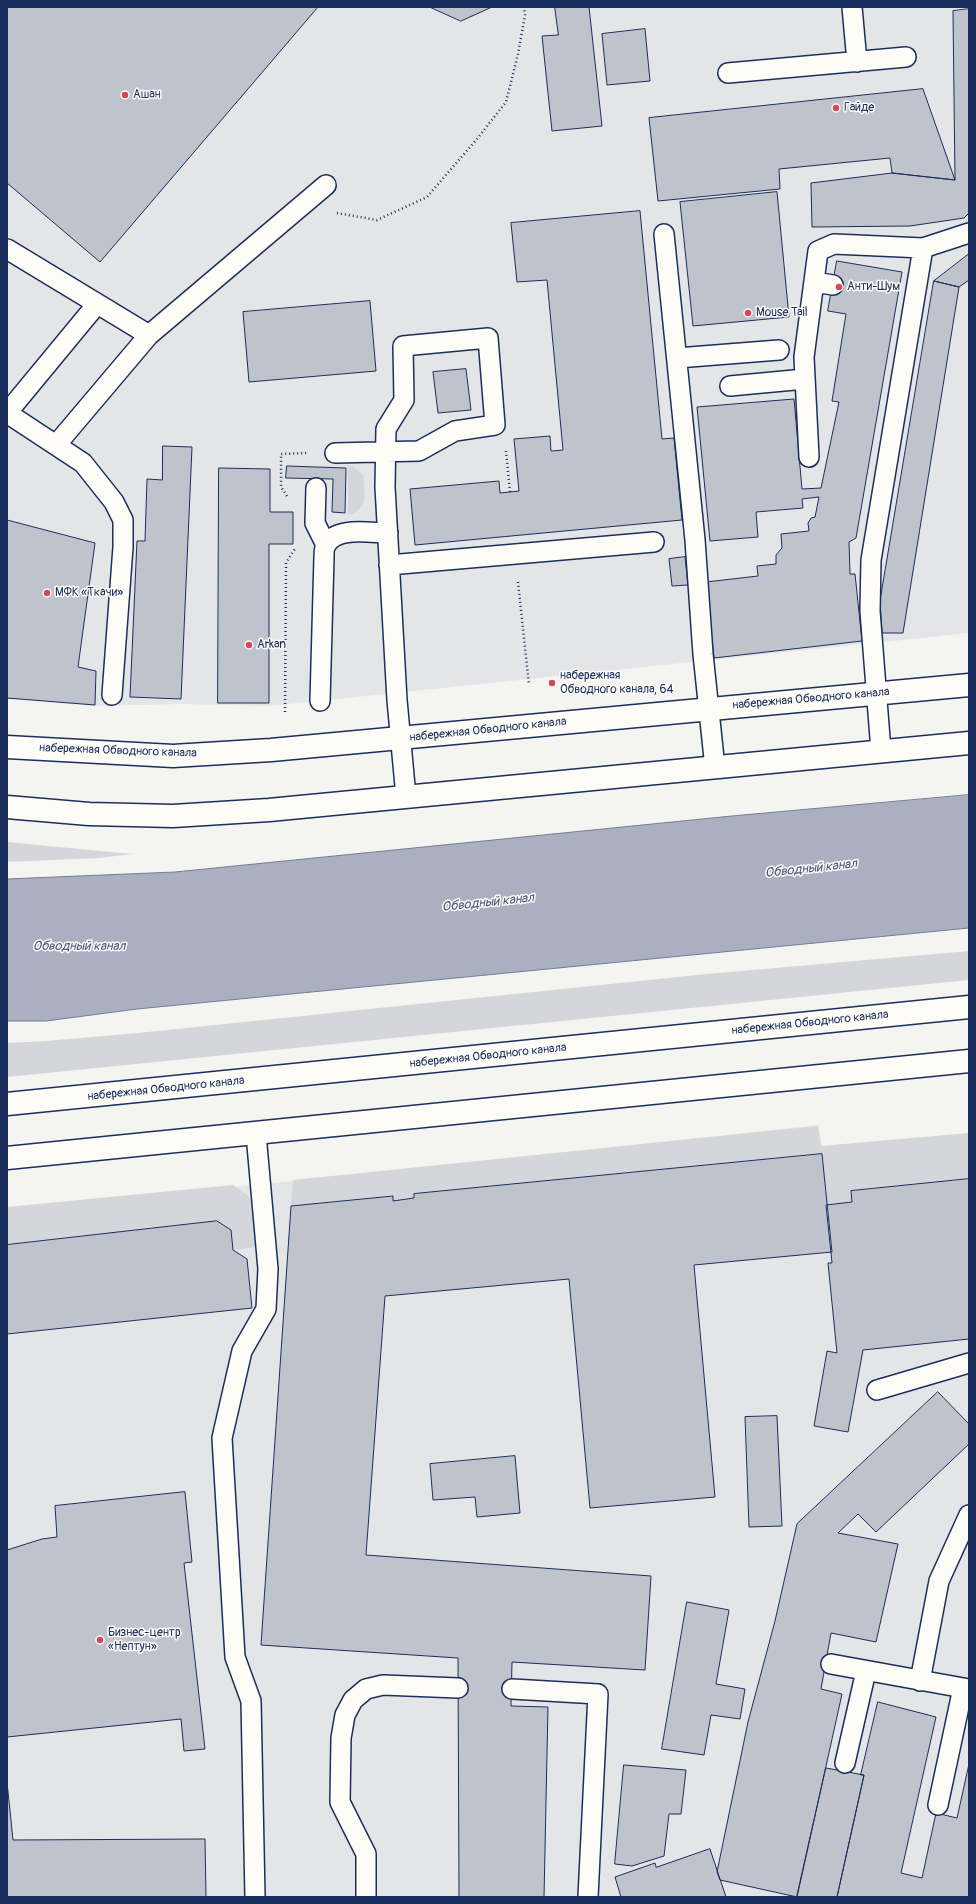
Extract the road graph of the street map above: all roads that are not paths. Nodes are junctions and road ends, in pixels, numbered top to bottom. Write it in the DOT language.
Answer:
graph roads {
  1 [pos="852,7"];
  2 [pos="906,57"];
  3 [pos="857,62"];
  4 [pos="728,73"];
  5 [pos="326,185"];
  6 [pos="664,234"];
  7 [pos="969,234"];
  8 [pos="922,248"];
  9 [pos="7,249"];
  10 [pos="814,282"];
  11 [pos="833,285"];
  12 [pos="97,304"];
  13 [pos="149,335"];
  14 [pos="779,350"];
  15 [pos="677,358"];
  16 [pos="805,379"];
  17 [pos="730,386"];
  18 [pos="7,413"];
  19 [pos="56,445"];
  20 [pos="385,452"];
  21 [pos="335,453"];
  22 [pos="810,457"];
  23 [pos="316,488"];
  24 [pos="388,533"];
  25 [pos="654,542"];
  26 [pos="326,545"];
  27 [pos="389,566"];
  28 [pos="969,684"];
  29 [pos="875,693"];
  30 [pos="112,695"];
  31 [pos="320,701"];
  32 [pos="709,709"];
  33 [pos="400,739"];
  34 [pos="969,743"];
  35 [pos="7,747"];
  36 [pos="881,751"];
  37 [pos="715,768"];
  38 [pos="406,797"];
  39 [pos="7,807"];
  40 [pos="969,1007"];
  41 [pos="969,1061"];
  42 [pos="7,1104"];
  43 [pos="256,1134"];
  44 [pos="7,1158"];
  45 [pos="969,1363"];
  46 [pos="877,1390"];
  47 [pos="969,1515"];
  48 [pos="831,1664"];
  49 [pos="866,1671"];
  50 [pos="920,1681"];
  51 [pos="458,1688"];
  52 [pos="966,1689"];
  53 [pos="512,1690"];
  54 [pos="846,1763"];
  55 [pos="938,1805"];
  56 [pos="255,1897"];
  57 [pos="366,1897"];
  58 [pos="588,1897"];
  1 -- 3 [label="lane"];
  2 -- 3 [label="lane"];
  3 -- 4 [label="lane"];
  5 -- 13 [label="lane"];
  6 -- 15 [label="lane"];
  7 -- 8 [label="lane"];
  8 -- 10 [label="lane"];
  8 -- 29 [label="lane"];
  9 -- 12 [label="lane"];
  10 -- 11 [label="lane"];
  10 -- 16 [label="lane"];
  12 -- 13 [label="lane"];
  12 -- 18 [label="lane"];
  13 -- 19 [label="lane"];
  14 -- 15 [label="lane"];
  15 -- 32 [label="lane"];
  16 -- 17 [label="lane"];
  16 -- 22 [label="lane"];
  18 -- 19 [label="lane"];
  19 -- 30 [label="lane"];
  20 -- 20 [label="lane"];
  20 -- 21 [label="lane"];
  20 -- 24 [label="lane"];
  23 -- 26 [label="lane"];
  24 -- 26 [label="lane"];
  24 -- 27 [label="lane"];
  25 -- 27 [label="lane"];
  26 -- 31 [label="lane"];
  27 -- 33 [label="lane"];
  28 -- 29 [label="main road, набережная Обводного канала"];
  29 -- 32 [label="main road, набережная Обводного канала"];
  29 -- 36 [label="lane"];
  32 -- 33 [label="main road, набережная Обводного канала"];
  32 -- 37 [label="lane"];
  33 -- 35 [label="main road, набережная Обводного канала"];
  33 -- 38 [label="lane"];
  34 -- 36 [label="main road"];
  36 -- 37 [label="main road"];
  37 -- 38 [label="main road"];
  38 -- 39 [label="main road"];
  40 -- 42 [label="main road, набережная Обводного канала"];
  41 -- 43 [label="main road"];
  43 -- 44 [label="main road"];
  43 -- 56 [label="lane"];
  45 -- 46 [label="lane"];
  47 -- 50 [label="lane"];
  48 -- 49 [label="lane"];
  49 -- 50 [label="lane"];
  49 -- 54 [label="lane"];
  50 -- 52 [label="lane"];
  51 -- 57 [label="lane"];
  52 -- 55 [label="lane"];
  53 -- 58 [label="lane"];
}
